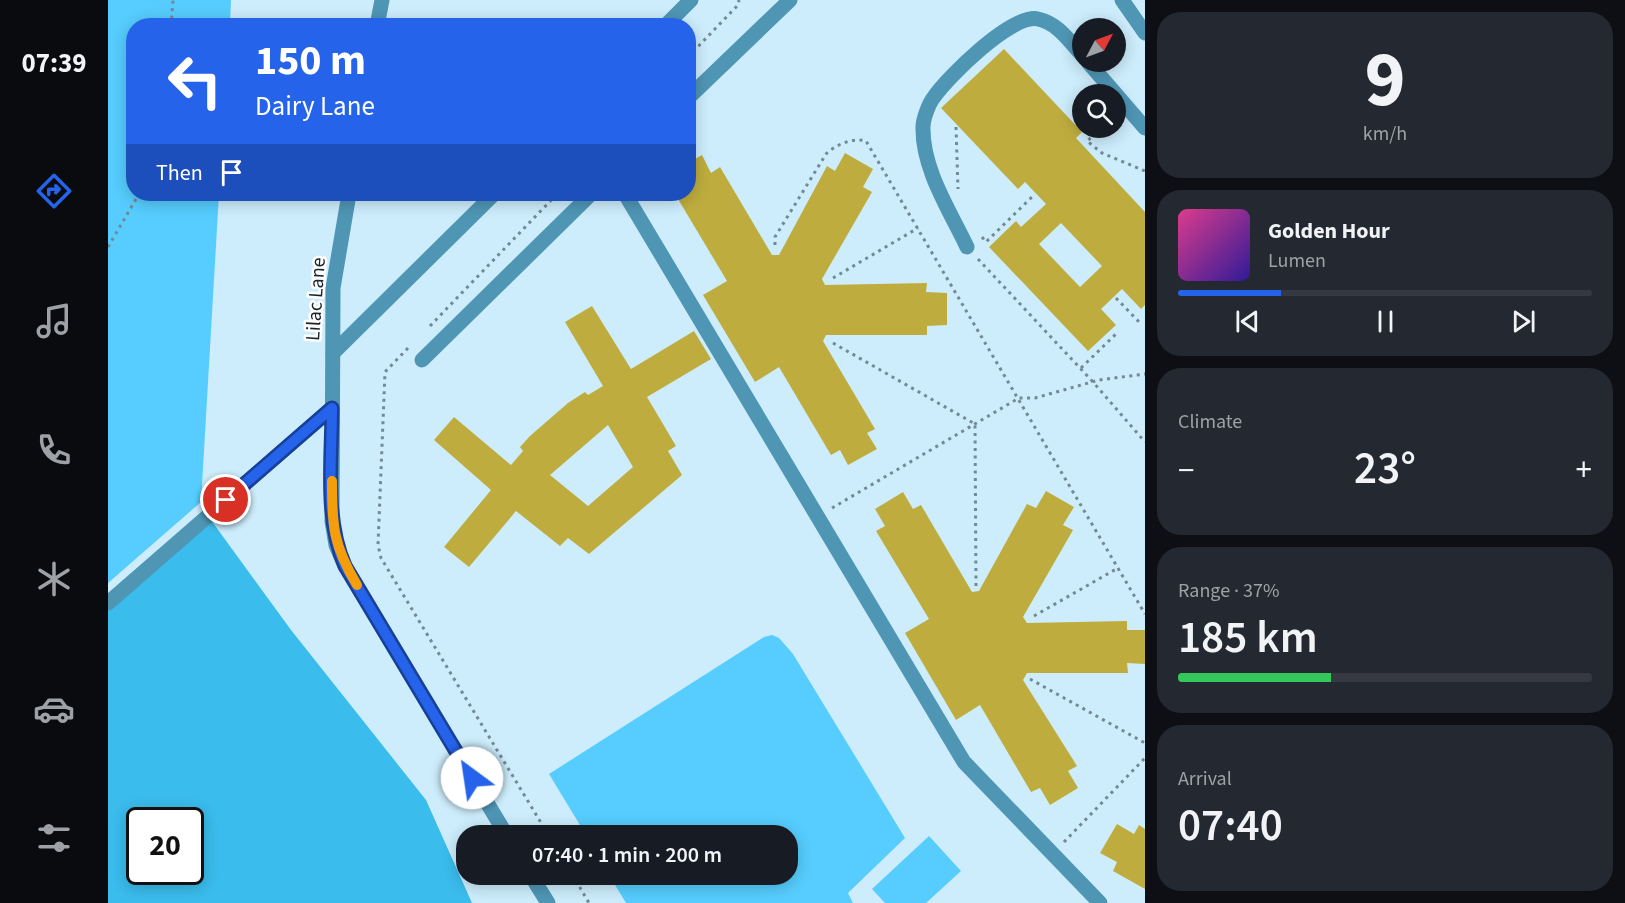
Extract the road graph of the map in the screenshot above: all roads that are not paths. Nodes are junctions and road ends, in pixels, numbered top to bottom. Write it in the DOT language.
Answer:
graph roads {
  1 [pos="382,0"];
  2 [pos="691,0"];
  3 [pos="790,0"];
  4 [pos="1122,0"];
  5 [pos="379,18"];
  6 [pos="673,18"];
  7 [pos="1145,33"];
  8 [pos="1072,45"];
  9 [pos="1097,72"];
  10 [pos="696,90"];
  11 [pos="1145,128"];
  12 [pos="348,201"];
  13 [pos="487,201"];
  14 [pos="584,201"];
  15 [pos="629,201"];
  16 [pos="967,247"];
  17 [pos="333,353"];
  18 [pos="422,360"];
  19 [pos="332,408"];
  20 [pos="108,603"];
  21 [pos="500,825"];
  22 [pos="537,885"];
  23 [pos="548,903"];
  24 [pos="1100,903"];
  1 -- 5 [label="street"];
  2 -- 6 [label="street"];
  3 -- 10 [label="street"];
  4 -- 7 [label="street"];
  8 -- 16 [label="street"];
  9 -- 11 [label="street"];
  12 -- 17 [label="street, Lilac Lane"];
  13 -- 17 [label="street"];
  14 -- 18 [label="street"];
  15 -- 24 [label="street"];
  17 -- 19 [label="street, Lilac Lane"];
  19 -- 20 [label="street"];
  19 -- 21 [label="street, Lilac Lane"];
  22 -- 23 [label="street"];
}
